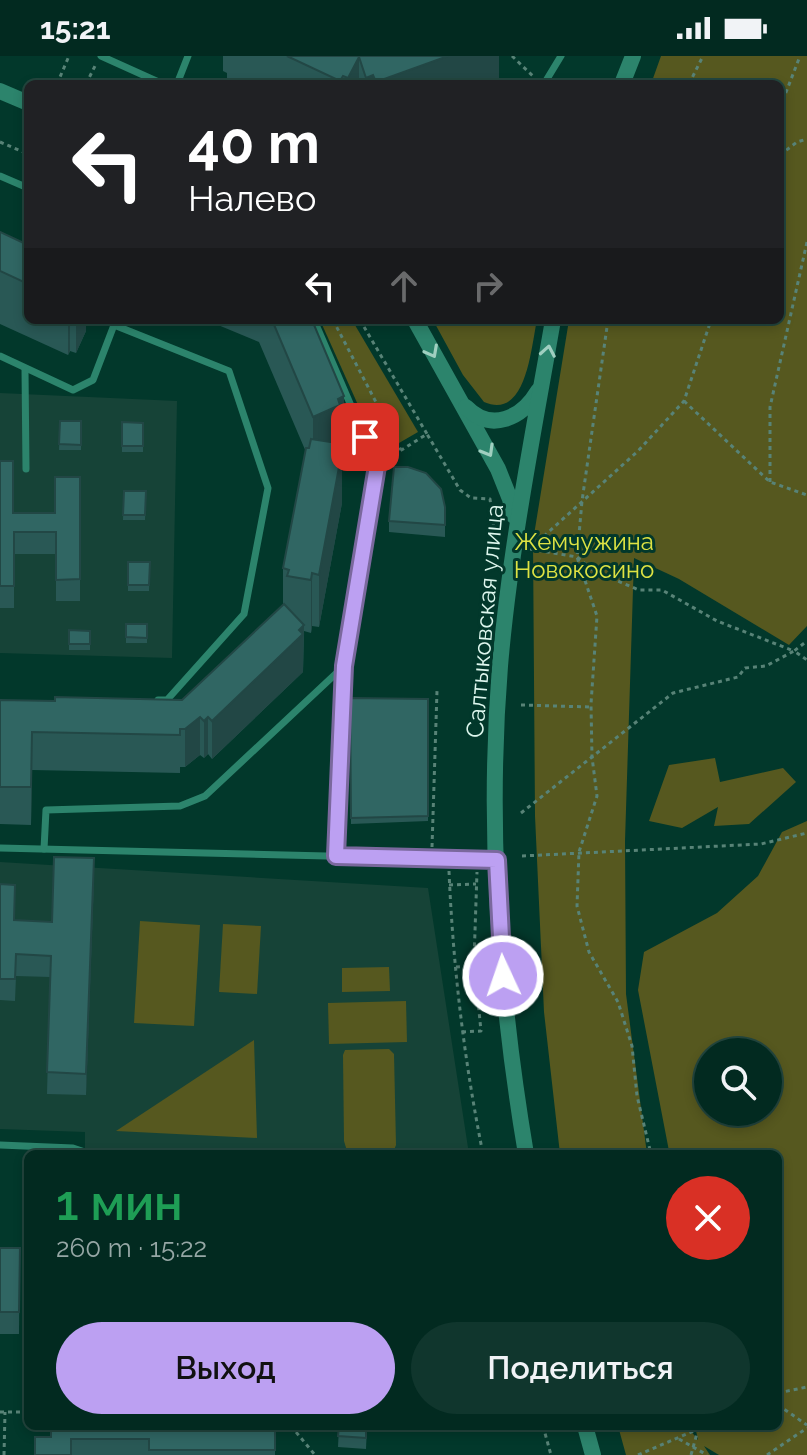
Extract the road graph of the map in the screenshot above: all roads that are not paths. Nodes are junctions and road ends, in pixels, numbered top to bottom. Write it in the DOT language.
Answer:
graph roads {
  1 [pos="100,56"];
  2 [pos="188,56"];
  3 [pos="561,56"];
  4 [pos="633,56"];
  5 [pos="154,80"];
  6 [pos="179,80"];
  7 [pos="545,80"];
  8 [pos="624,80"];
  9 [pos="0,91"];
  10 [pos="24,101"];
  11 [pos="0,176"];
  12 [pos="24,186"];
  13 [pos="112,324"];
  14 [pos="118,324"];
  15 [pos="316,324"];
  16 [pos="417,324"];
  17 [pos="552,324"];
  18 [pos="0,356"];
  19 [pos="25,369"];
  20 [pos="542,382"];
  21 [pos="449,383"];
  22 [pos="26,469"];
  23 [pos="514,541"];
  24 [pos="344,666"];
  25 [pos="143,700"];
  26 [pos="0,848"];
  27 [pos="44,849"];
  28 [pos="336,856"];
  29 [pos="497,860"];
  30 [pos="0,1145"];
  31 [pos="79,1150"];
  32 [pos="525,1150"];
  33 [pos="586,1430"];
  34 [pos="593,1455"];
  1 -- 5 [label="lane"];
  2 -- 6 [label="lane"];
  3 -- 7 [label="lane"];
  4 -- 8 [label="street"];
  9 -- 10 [label="street"];
  11 -- 12 [label="lane"];
  13 -- 19 [label="lane"];
  14 -- 25 [label="lane"];
  15 -- 24 [label="lane"];
  16 -- 21 [label="street, one-way"];
  20 -- 17 [label="street, Салтыковская улица, one-way"];
  18 -- 19 [label="lane"];
  19 -- 22 [label="lane"];
  20 -- 21 [label="street, Салтыковская улица"];
  20 -- 23 [label="street, Салтыковская улица"];
  21 -- 23 [label="street, one-way"];
  23 -- 29 [label="street, Салтыковская улица"];
  24 -- 27 [label="lane"];
  24 -- 28 [label="lane"];
  26 -- 27 [label="lane"];
  27 -- 28 [label="lane"];
  28 -- 29 [label="lane"];
  29 -- 32 [label="street, Салтыковская улица"];
  30 -- 31 [label="lane"];
  33 -- 34 [label="street"];
}
